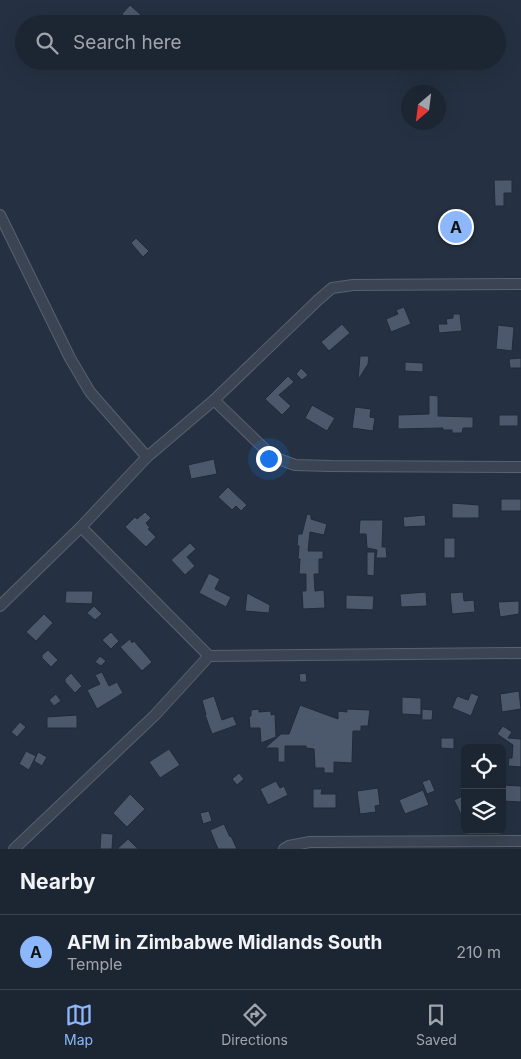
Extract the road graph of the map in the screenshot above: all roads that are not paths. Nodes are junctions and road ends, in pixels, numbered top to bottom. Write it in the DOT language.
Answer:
graph roads {
  1 [pos="0,215"];
  2 [pos="521,284"];
  3 [pos="214,400"];
  4 [pos="147,457"];
  5 [pos="521,467"];
  6 [pos="81,527"];
  7 [pos="0,606"];
  8 [pos="521,654"];
  9 [pos="209,656"];
  10 [pos="521,841"];
  11 [pos="14,849"];
  12 [pos="284,849"];
  1 -- 4 [label="street"];
  2 -- 3 [label="street"];
  3 -- 4 [label="street"];
  3 -- 5 [label="street"];
  4 -- 6 [label="street"];
  6 -- 7 [label="street"];
  6 -- 9 [label="street"];
  8 -- 9 [label="street"];
  9 -- 11 [label="street"];
  10 -- 12 [label="street"];
}
